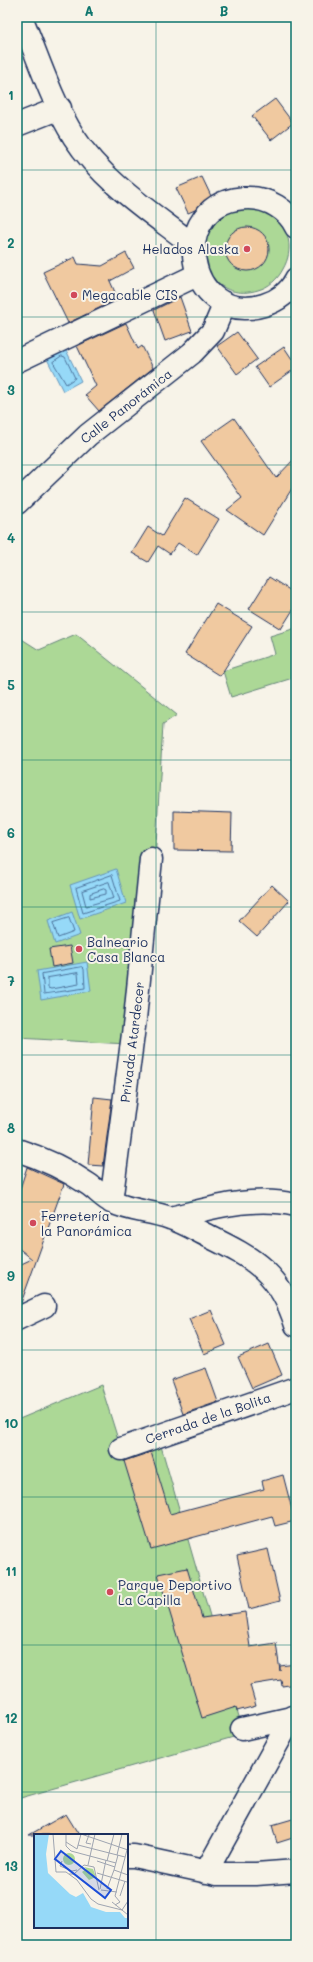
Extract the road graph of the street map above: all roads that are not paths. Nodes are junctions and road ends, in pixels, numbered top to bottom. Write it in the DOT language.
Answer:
graph roads {
  1 [pos="21,17"];
  2 [pos="60,108"];
  3 [pos="17,125"];
  4 [pos="296,227"];
  5 [pos="193,245"];
  6 [pos="197,275"];
  7 [pos="296,279"];
  8 [pos="226,303"];
  9 [pos="17,361"];
  10 [pos="17,502"];
  11 [pos="151,859"];
  12 [pos="17,1150"];
  13 [pos="111,1202"];
  14 [pos="296,1205"];
  15 [pos="170,1218"];
  16 [pos="44,1306"];
  17 [pos="17,1319"];
  18 [pos="296,1325"];
  19 [pos="296,1388"];
  20 [pos="121,1449"];
  21 [pos="294,1717"];
  22 [pos="242,1729"];
  23 [pos="128,1856"];
  24 [pos="296,1871"];
  25 [pos="206,1872"];
  1 -- 2 [label="street"];
  2 -- 3 [label="street"];
  2 -- 5 [label="street"];
  4 -- 5 [label="street"];
  5 -- 6 [label="street"];
  6 -- 8 [label="street"];
  6 -- 9 [label="street"];
  7 -- 8 [label="street"];
  8 -- 10 [label="street, Calle Panorámica"];
  11 -- 13 [label="street, Privada Atardecer"];
  12 -- 13 [label="street"];
  13 -- 15 [label="street"];
  14 -- 15 [label="street"];
  15 -- 18 [label="street"];
  16 -- 17 [label="street"];
  19 -- 20 [label="street, Cerrada de la Bolita"];
  21 -- 22 [label="street"];
  21 -- 25 [label="street"];
  23 -- 25 [label="street"];
  24 -- 25 [label="street"];
}
